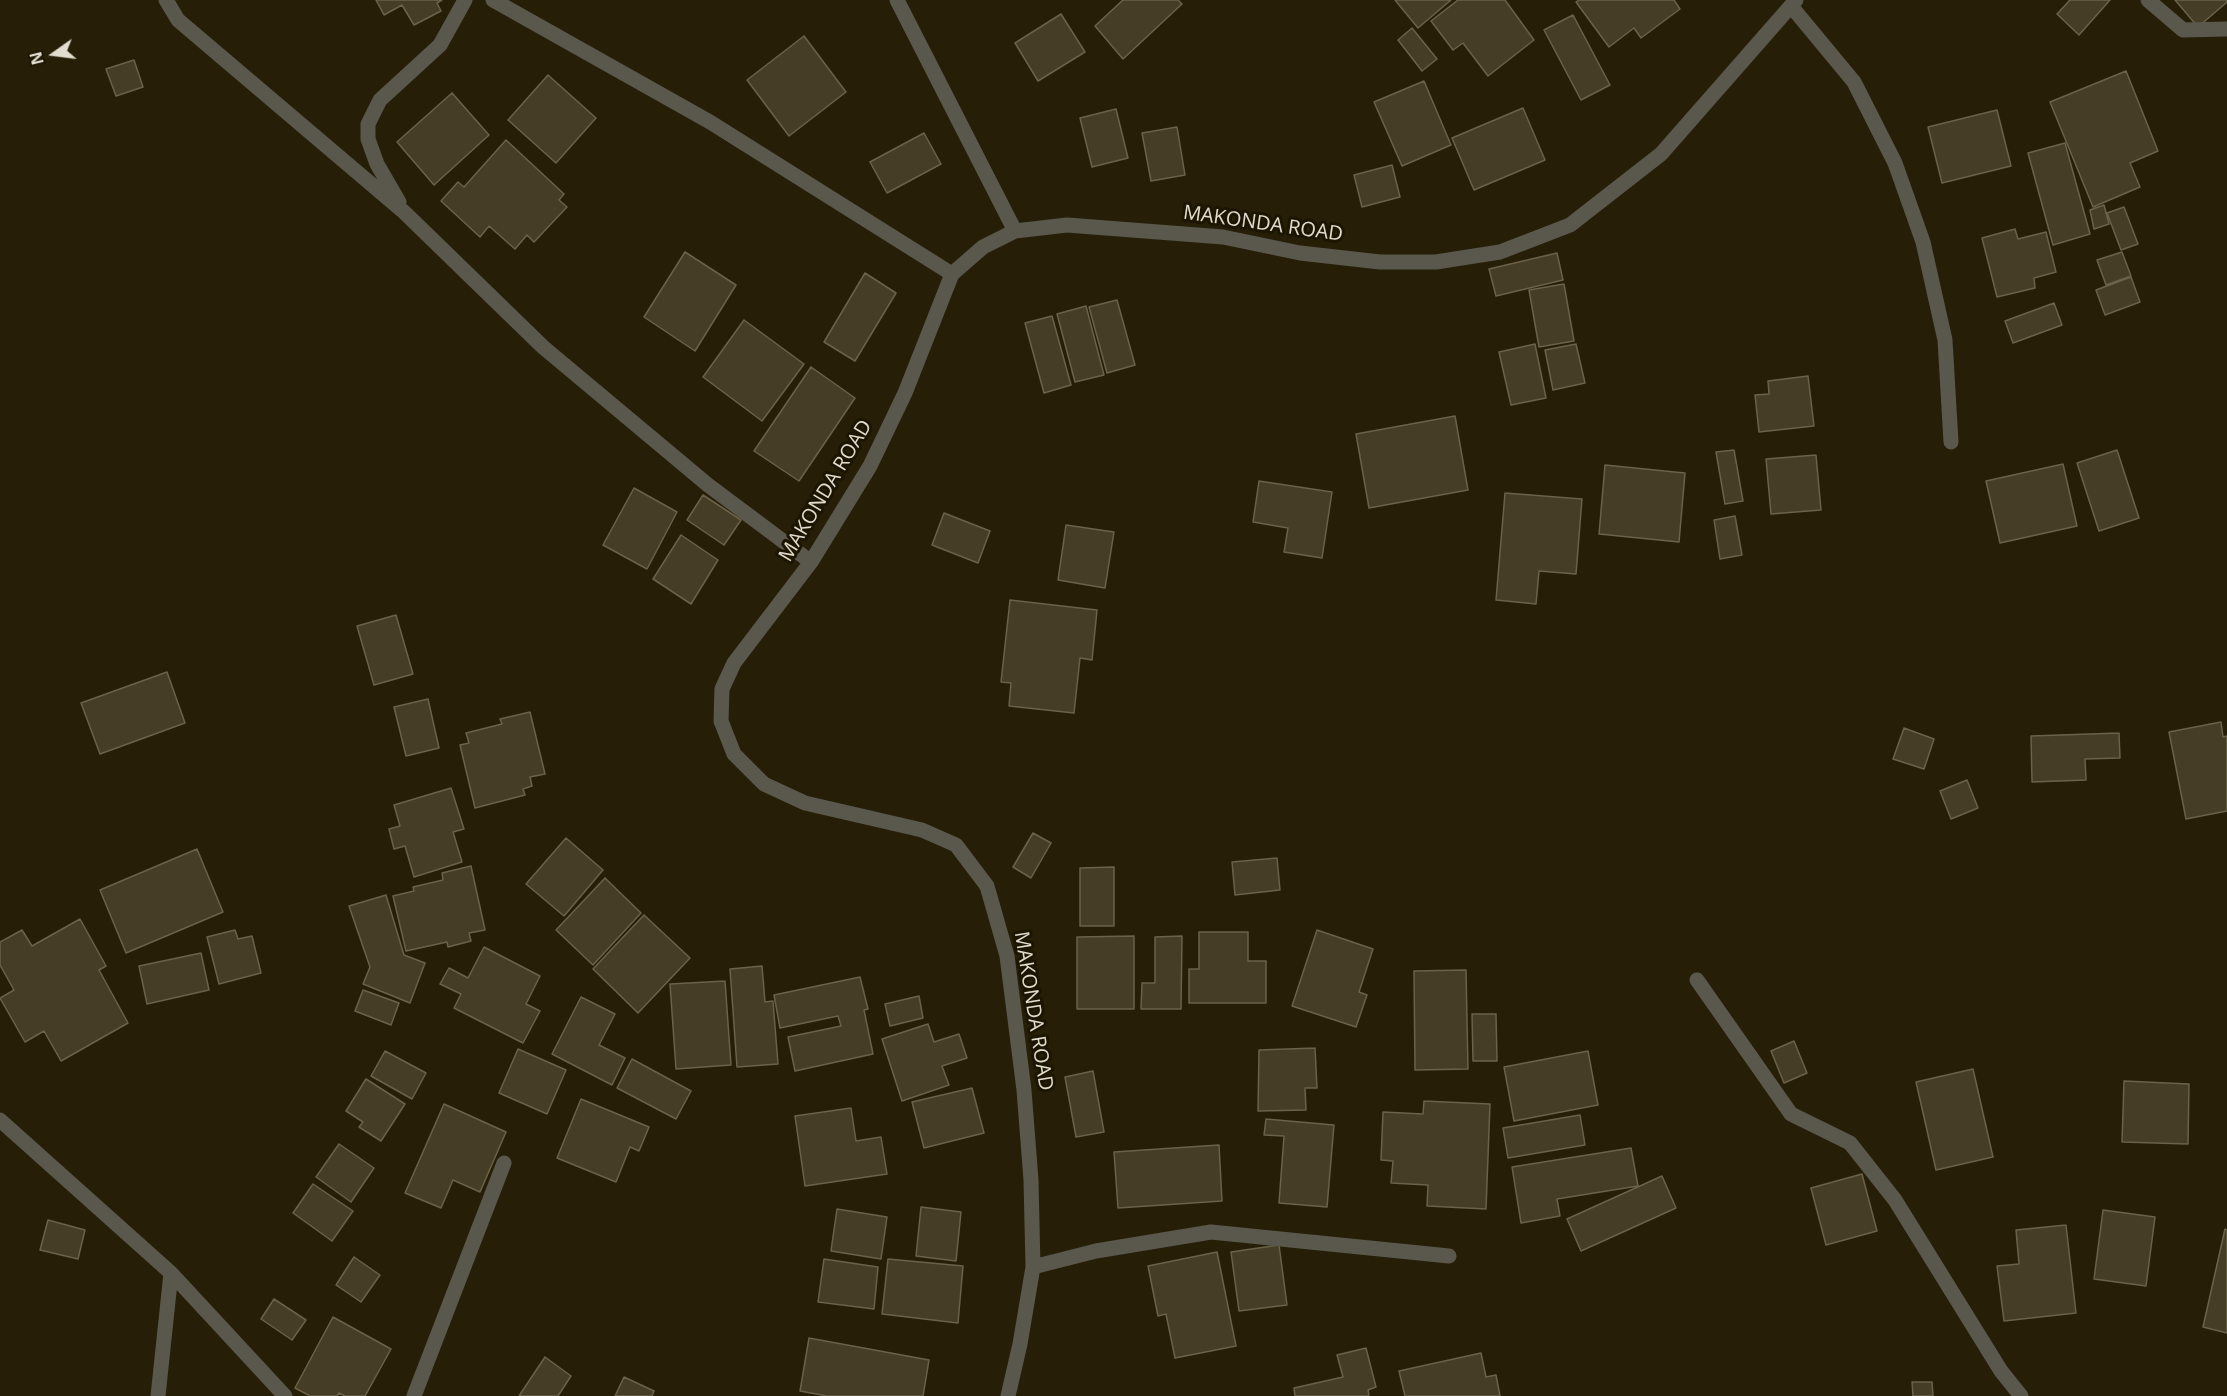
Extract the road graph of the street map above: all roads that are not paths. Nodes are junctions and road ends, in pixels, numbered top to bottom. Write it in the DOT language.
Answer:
graph roads {
  1 [pos="166,0"];
  2 [pos="465,0"];
  3 [pos="493,0"];
  4 [pos="897,0"];
  5 [pos="2148,0"];
  6 [pos="1793,3"];
  7 [pos="2227,29"];
  8 [pos="404,212"];
  9 [pos="1016,231"];
  10 [pos="952,274"];
  11 [pos="1951,442"];
  12 [pos="811,562"];
  13 [pos="1697,980"];
  14 [pos="0,1120"];
  15 [pos="504,1163"];
  16 [pos="1449,1256"];
  17 [pos="1033,1267"];
  18 [pos="171,1273"];
  19 [pos="158,1396"];
  20 [pos="285,1396"];
  21 [pos="414,1396"];
  22 [pos="1008,1396"];
  23 [pos="2021,1396"];
  1 -- 8 [label="street"];
  2 -- 8 [label="street"];
  3 -- 10 [label="street"];
  4 -- 9 [label="street"];
  5 -- 7 [label="street"];
  6 -- 9 [label="street, MAKONDA ROAD"];
  6 -- 11 [label="street"];
  8 -- 12 [label="street"];
  9 -- 10 [label="street, MAKONDA ROAD"];
  10 -- 12 [label="street, MAKONDA ROAD"];
  12 -- 17 [label="street, MAKONDA ROAD"];
  13 -- 23 [label="street"];
  14 -- 18 [label="street"];
  15 -- 21 [label="street"];
  16 -- 17 [label="street"];
  17 -- 22 [label="street, MAKONDA ROAD"];
  18 -- 19 [label="street"];
  18 -- 20 [label="street"];
}
